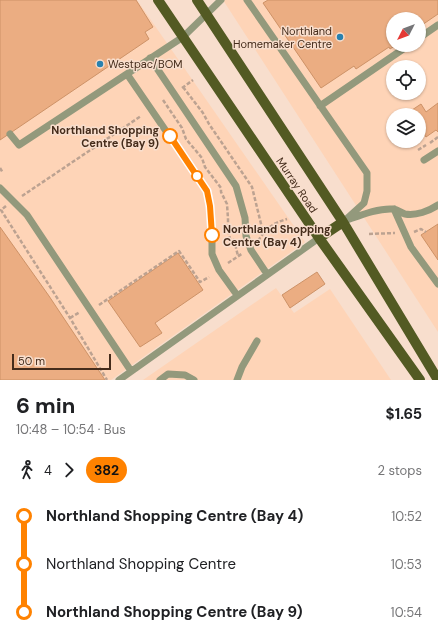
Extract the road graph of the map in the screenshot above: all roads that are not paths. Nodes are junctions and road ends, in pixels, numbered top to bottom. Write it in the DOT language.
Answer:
graph roads {
  1 [pos="158,0"];
  2 [pos="197,0"];
  3 [pos="221,0"];
  4 [pos="247,0"];
  5 [pos="206,14"];
  6 [pos="438,25"];
  7 [pos="426,33"];
  8 [pos="183,37"];
  9 [pos="399,52"];
  10 [pos="150,58"];
  11 [pos="127,74"];
  12 [pos="320,106"];
  13 [pos="10,134"];
  14 [pos="438,151"];
  15 [pos="424,160"];
  16 [pos="0,188"];
  17 [pos="438,205"];
  18 [pos="394,208"];
  19 [pos="343,222"];
  20 [pos="318,238"];
  21 [pos="267,274"];
  22 [pos="438,284"];
  23 [pos="237,296"];
  24 [pos="257,341"];
  25 [pos="131,372"];
  26 [pos="120,380"];
  27 [pos="160,380"];
  28 [pos="194,380"];
  29 [pos="237,380"];
  30 [pos="420,380"];
  31 [pos="438,380"];
  1 -- 8 [label="main road, Murray Road"];
  2 -- 5 [label="main road, Murray Road"];
  3 -- 5 [label="lane"];
  4 -- 12 [label="lane"];
  5 -- 8 [label="lane"];
  5 -- 19 [label="main road, Murray Road"];
  6 -- 7 [label="lane"];
  8 -- 10 [label="lane"];
  8 -- 20 [label="main road, Murray Road"];
  9 -- 12 [label="lane"];
  10 -- 11 [label="lane"];
  10 -- 21 [label="lane"];
  11 -- 13 [label="lane"];
  11 -- 23 [label="lane"];
  12 -- 19 [label="lane"];
  14 -- 15 [label="lane"];
  16 -- 25 [label="lane"];
  17 -- 18 [label="lane"];
  18 -- 19 [label="lane"];
  18 -- 22 [label="lane"];
  19 -- 20 [label="main road"];
  19 -- 31 [label="main road, Murray Road"];
  20 -- 21 [label="lane"];
  20 -- 30 [label="main road, Murray Road"];
  21 -- 23 [label="lane"];
  23 -- 25 [label="lane"];
  24 -- 29 [label="lane"];
  25 -- 26 [label="lane"];
  27 -- 28 [label="lane"];
}
